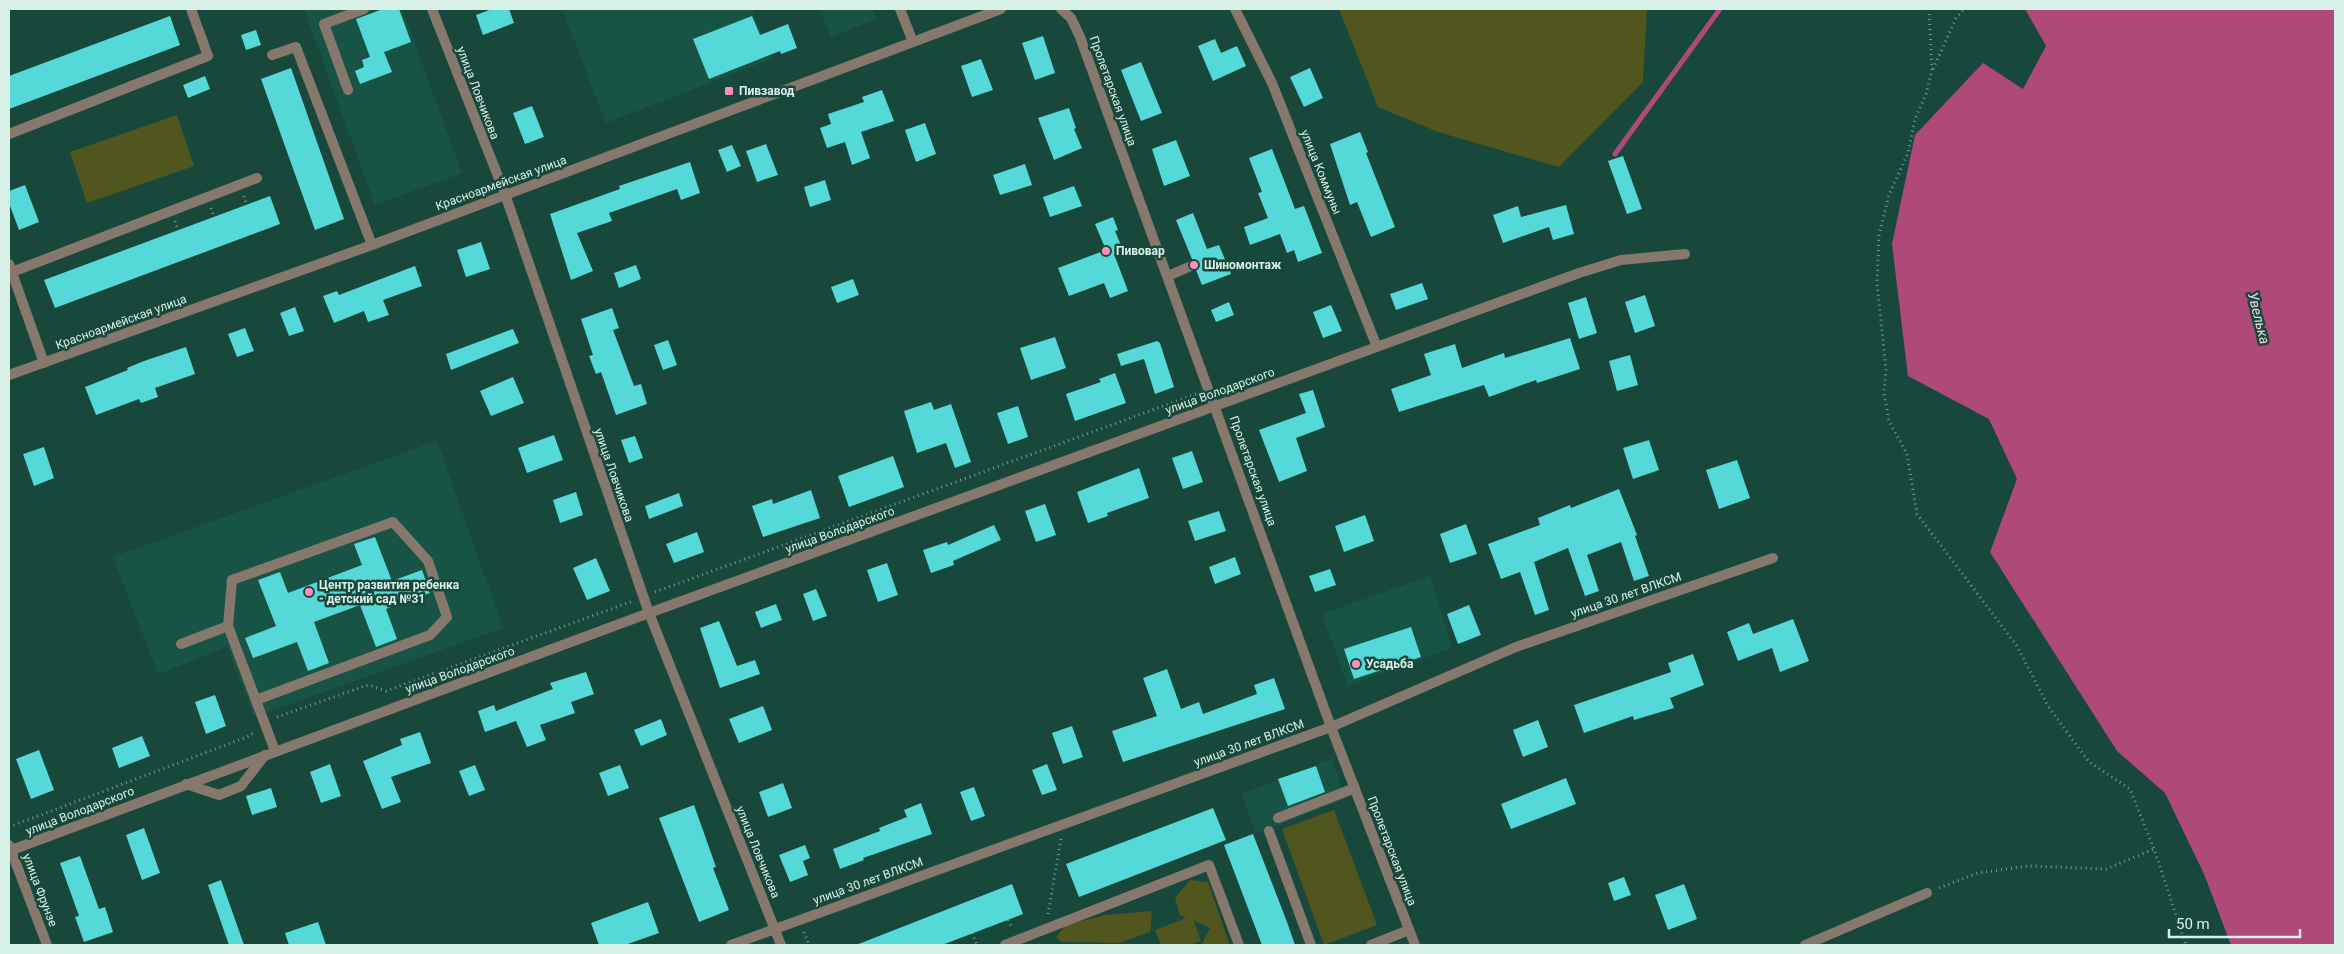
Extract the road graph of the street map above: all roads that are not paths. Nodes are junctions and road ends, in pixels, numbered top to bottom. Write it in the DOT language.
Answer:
graph roads {
  1 [pos="191,9"];
  2 [pos="364,9"];
  3 [pos="432,9"];
  4 [pos="900,9"];
  5 [pos="1000,9"];
  6 [pos="1061,9"];
  7 [pos="1236,9"];
  8 [pos="913,42"];
  9 [pos="272,55"];
  10 [pos="348,90"];
  11 [pos="9,134"];
  12 [pos="257,178"];
  13 [pos="505,194"];
  14 [pos="372,244"];
  15 [pos="1685,254"];
  16 [pos="1191,266"];
  17 [pos="10,268"];
  18 [pos="1168,276"];
  19 [pos="1377,347"];
  20 [pos="44,363"];
  21 [pos="9,375"];
  22 [pos="1216,406"];
  23 [pos="1773,558"];
  24 [pos="649,613"];
  25 [pos="228,626"];
  26 [pos="181,644"];
  27 [pos="256,700"];
  28 [pos="1331,727"];
  29 [pos="270,753"];
  30 [pos="186,784"];
  31 [pos="1355,788"];
  32 [pos="1278,818"];
  33 [pos="1269,831"];
  34 [pos="9,848"];
  35 [pos="1927,893"];
  36 [pos="775,928"];
  37 [pos="1409,930"];
  38 [pos="47,945"];
  39 [pos="731,945"];
  40 [pos="781,945"];
  41 [pos="1005,945"];
  42 [pos="1239,945"];
  43 [pos="1311,945"];
  44 [pos="1371,945"];
  45 [pos="1415,945"];
  46 [pos="1805,945"];
  1 -- 11 [label="street"];
  2 -- 10 [label="street"];
  3 -- 13 [label="street, улица Ловчикова"];
  4 -- 8 [label="street"];
  5 -- 8 [label="street, Красноармейская улица"];
  6 -- 18 [label="street, Пролетарская улица"];
  7 -- 19 [label="street, улица Коммуны"];
  8 -- 13 [label="street, Красноармейская улица"];
  9 -- 14 [label="street"];
  12 -- 17 [label="street"];
  13 -- 14 [label="street, Красноармейская улица"];
  13 -- 24 [label="street, улица Ловчикова"];
  14 -- 20 [label="street, Красноармейская улица"];
  15 -- 19 [label="street, улица Володарского"];
  16 -- 18 [label="street"];
  17 -- 20 [label="street"];
  18 -- 22 [label="street, Пролетарская улица"];
  19 -- 22 [label="street, улица Володарского"];
  20 -- 21 [label="street, Красноармейская улица"];
  22 -- 24 [label="street, улица Володарского"];
  22 -- 28 [label="street, Пролетарская улица"];
  23 -- 28 [label="street, улица 30 лет ВЛКСМ"];
  24 -- 29 [label="street, улица Володарского"];
  24 -- 36 [label="street, улица Ловчикова"];
  25 -- 26 [label="street"];
  25 -- 27 [label="street"];
  25 -- 27 [label="street"];
  27 -- 29 [label="street"];
  28 -- 31 [label="street, Пролетарская улица"];
  28 -- 36 [label="street, улица 30 лет ВЛКСМ"];
  29 -- 30 [label="street, улица Володарского"];
  29 -- 30 [label="street"];
  30 -- 34 [label="street, улица Володарского"];
  31 -- 32 [label="street"];
  31 -- 37 [label="street, Пролетарская улица"];
  33 -- 43 [label="street"];
  34 -- 38 [label="street, улица Фрунзе"];
  35 -- 46 [label="street"];
  36 -- 39 [label="street, улица 30 лет ВЛКСМ"];
  36 -- 40 [label="street, улица Ловчикова"];
  37 -- 44 [label="street"];
  37 -- 45 [label="street, Пролетарская улица"];
  41 -- 42 [label="street"];
}
